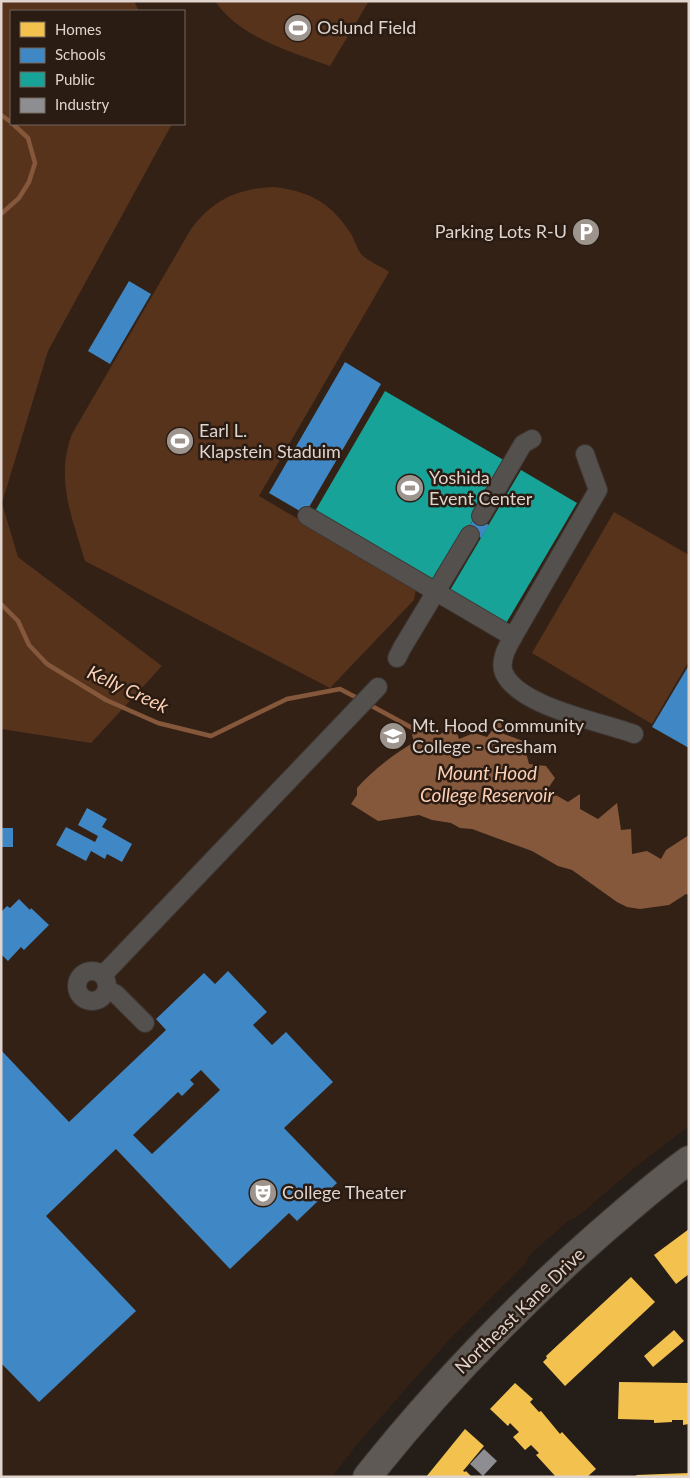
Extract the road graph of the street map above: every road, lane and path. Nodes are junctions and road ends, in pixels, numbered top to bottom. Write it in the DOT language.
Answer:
graph roads {
  1 [pos="532,439"];
  2 [pos="585,454"];
  3 [pos="307,516"];
  4 [pos="481,516"];
  5 [pos="470,535"];
  6 [pos="435,592"];
  7 [pos="513,637"];
  8 [pos="397,658"];
  9 [pos="378,687"];
  10 [pos="634,734"];
  11 [pos="145,1023"];
  12 [pos="689,1160"];
  13 [pos="367,1477"];
  1 -- 4 [label="street"];
  2 -- 7 [label="street"];
  3 -- 6 [label="street"];
  5 -- 6 [label="street"];
  6 -- 7 [label="street"];
  6 -- 8 [label="street"];
  7 -- 10 [label="street"];
  9 -- 11 [label="street"];
  12 -- 13 [label="main road, Northeast Kane Drive"];
}
